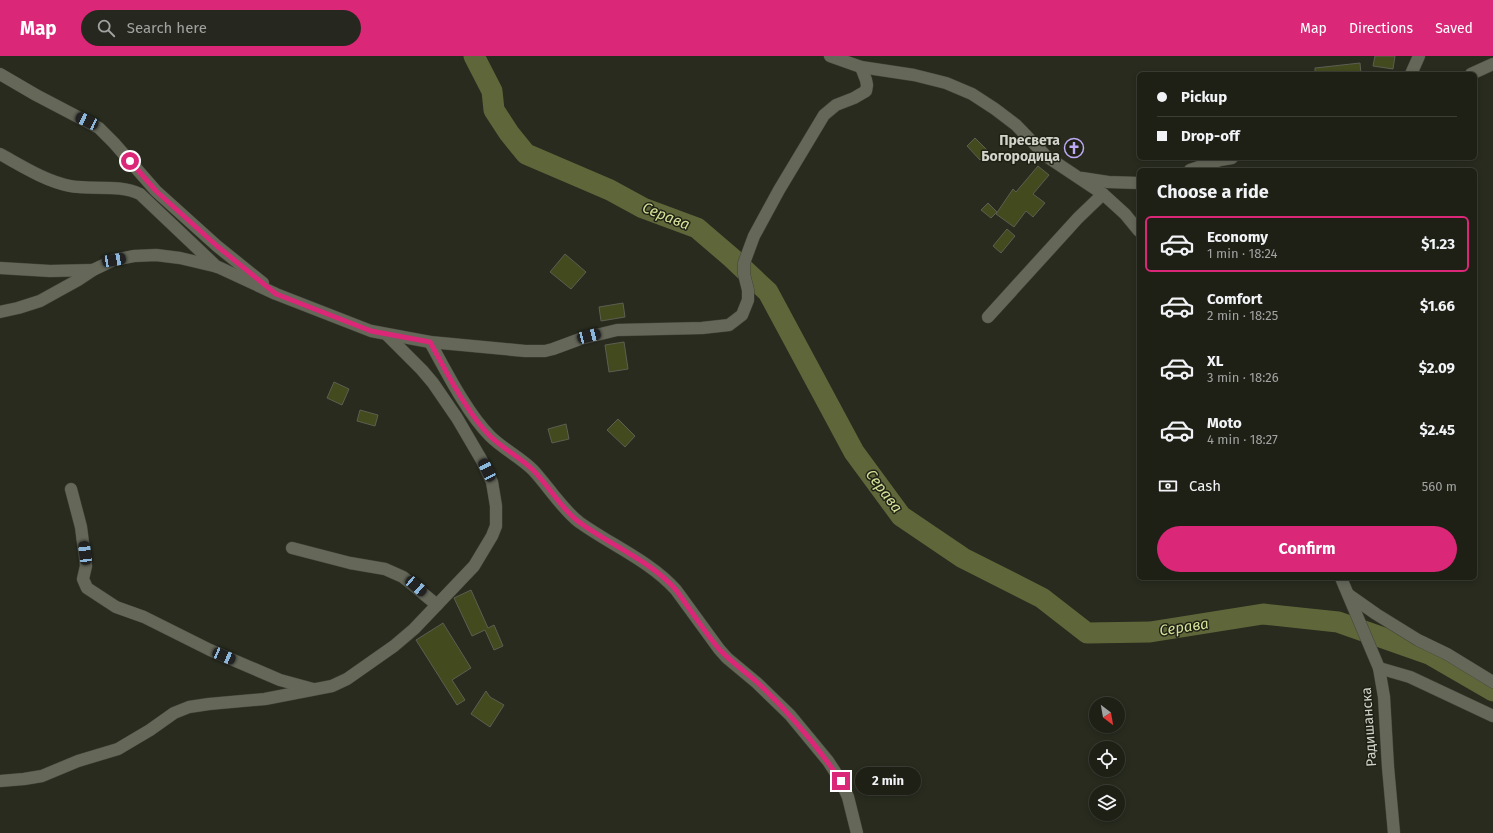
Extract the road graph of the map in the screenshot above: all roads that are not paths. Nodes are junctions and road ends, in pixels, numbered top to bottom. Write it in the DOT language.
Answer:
graph roads {
  1 [pos="830,56"];
  2 [pos="1419,56"];
  3 [pos="1493,64"];
  4 [pos="861,67"];
  5 [pos="1412,72"];
  6 [pos="1475,72"];
  7 [pos="0,74"];
  8 [pos="0,154"];
  9 [pos="1220,160"];
  10 [pos="1196,168"];
  11 [pos="1077,177"];
  12 [pos="1137,183"];
  13 [pos="1103,194"];
  14 [pos="1137,229"];
  15 [pos="218,267"];
  16 [pos="0,268"];
  17 [pos="93,270"];
  18 [pos="276,294"];
  19 [pos="0,312"];
  20 [pos="988,317"];
  21 [pos="387,335"];
  22 [pos="430,342"];
  23 [pos="71,489"];
  24 [pos="292,548"];
  25 [pos="1342,580"];
  26 [pos="1348,595"];
  27 [pos="438,605"];
  28 [pos="1379,668"];
  29 [pos="1493,682"];
  30 [pos="316,690"];
  31 [pos="1493,716"];
  32 [pos="0,781"];
  33 [pos="857,833"];
  34 [pos="1394,833"];
  1 -- 4 [label="street"];
  2 -- 5 [label="street"];
  3 -- 6 [label="street"];
  4 -- 11 [label="street"];
  4 -- 22 [label="street"];
  7 -- 18 [label="street"];
  8 -- 15 [label="street"];
  9 -- 10 [label="street"];
  11 -- 12 [label="street"];
  11 -- 13 [label="street"];
  13 -- 14 [label="street"];
  13 -- 20 [label="street"];
  15 -- 17 [label="street"];
  15 -- 18 [label="street"];
  16 -- 17 [label="street"];
  17 -- 19 [label="street"];
  18 -- 21 [label="street"];
  21 -- 22 [label="street"];
  21 -- 27 [label="street"];
  22 -- 33 [label="street"];
  23 -- 30 [label="street"];
  24 -- 27 [label="street"];
  25 -- 26 [label="street, Радишанска"];
  26 -- 28 [label="street, Радишанска"];
  26 -- 29 [label="street"];
  27 -- 30 [label="street"];
  28 -- 31 [label="street"];
  28 -- 34 [label="street, Радишанска"];
  30 -- 32 [label="street"];
}
